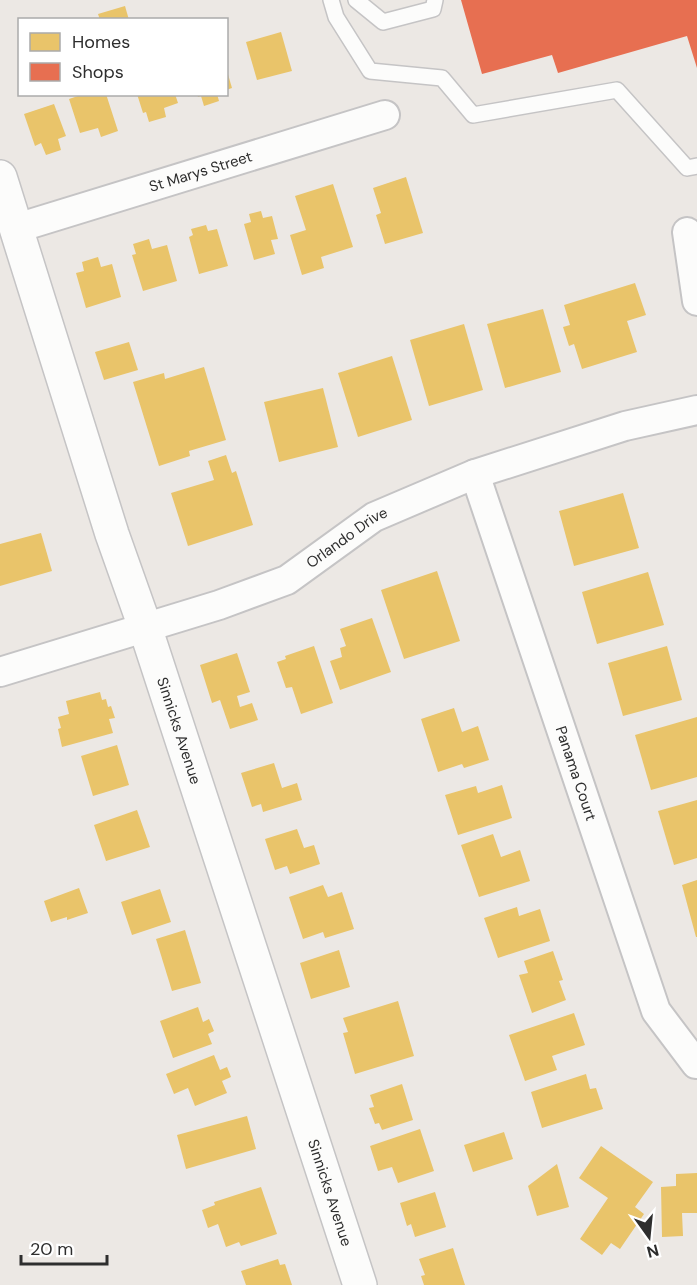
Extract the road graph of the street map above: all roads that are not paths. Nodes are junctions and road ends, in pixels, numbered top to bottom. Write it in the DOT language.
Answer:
graph roads {
  1 [pos="331,0"];
  2 [pos="356,0"];
  3 [pos="435,0"];
  4 [pos="385,115"];
  5 [pos="697,166"];
  6 [pos="0,177"];
  7 [pos="17,228"];
  8 [pos="687,232"];
  9 [pos="697,301"];
  10 [pos="697,410"];
  11 [pos="475,474"];
  12 [pos="145,627"];
  13 [pos="0,672"];
  14 [pos="696,1064"];
  15 [pos="360,1285"];
  1 -- 5 [label="lane"];
  2 -- 3 [label="lane"];
  4 -- 7 [label="street, St Marys Street"];
  6 -- 7 [label="street, Sinnicks Avenue"];
  7 -- 12 [label="street, Sinnicks Avenue"];
  8 -- 9 [label="street"];
  10 -- 11 [label="street, Orlando Drive"];
  11 -- 12 [label="street, Orlando Drive"];
  11 -- 14 [label="street, Panama Court"];
  12 -- 13 [label="street, Orlando Drive"];
  12 -- 15 [label="street, Sinnicks Avenue"];
}
